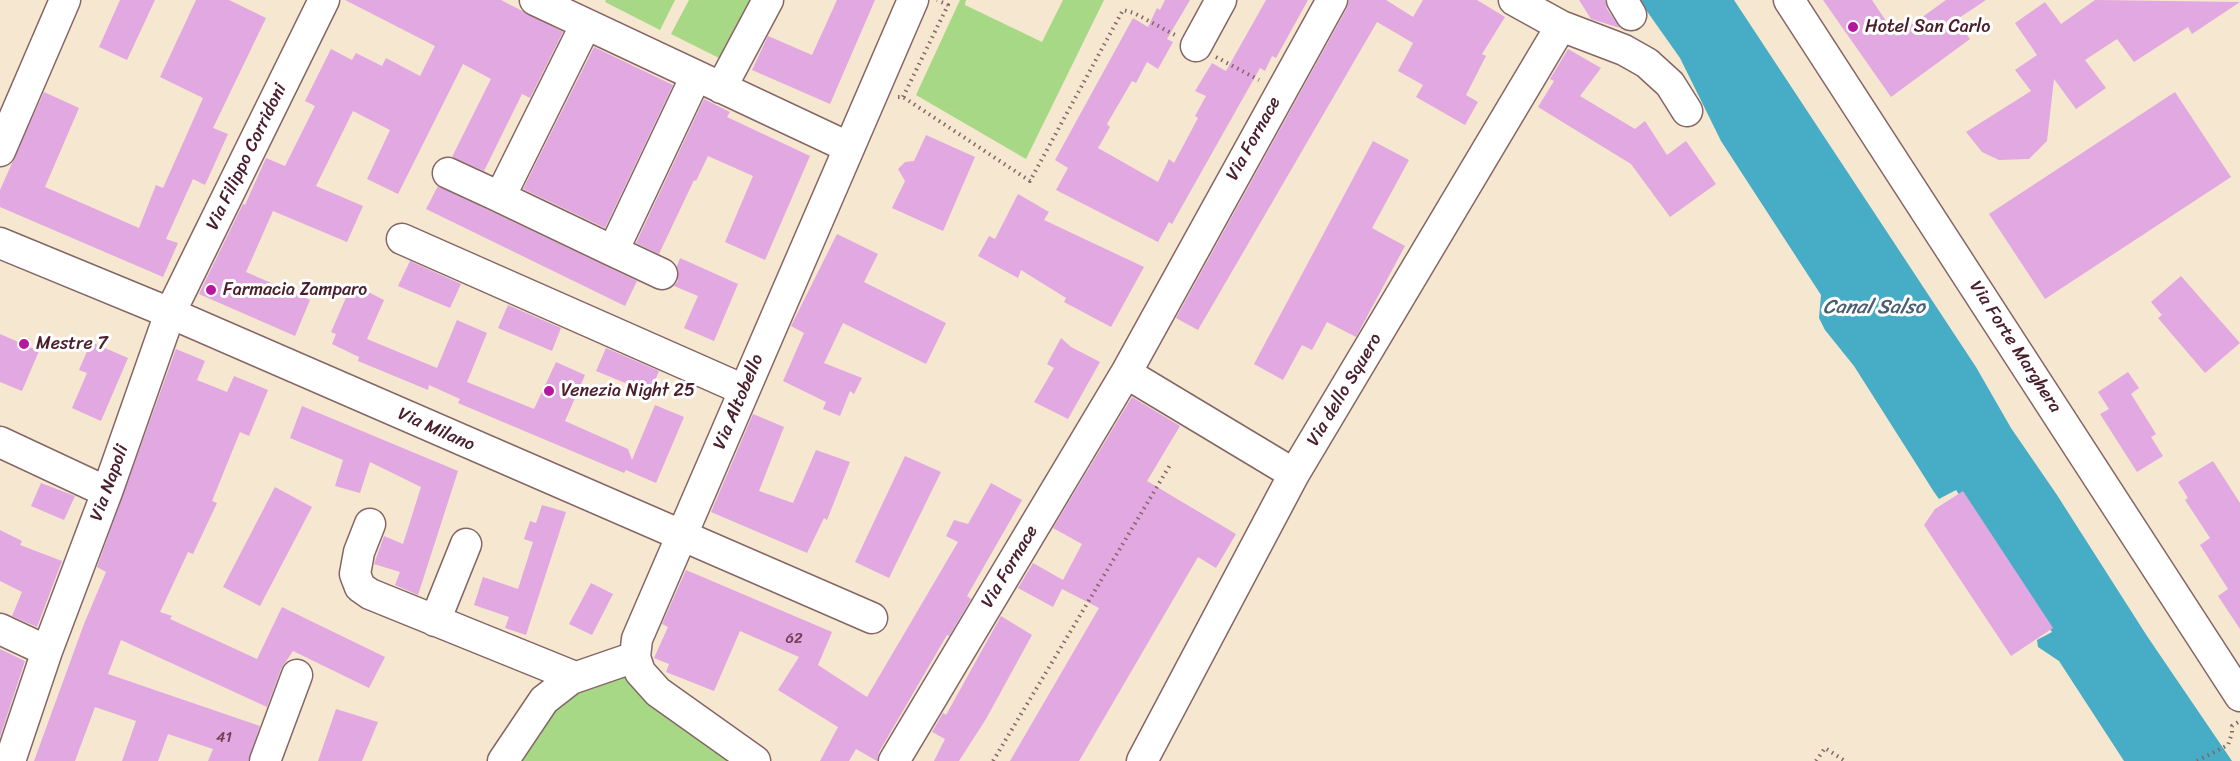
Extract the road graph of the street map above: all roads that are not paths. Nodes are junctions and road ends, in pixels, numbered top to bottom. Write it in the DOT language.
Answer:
graph roads {
  1 [pos="65,0"];
  2 [pos="324,0"];
  3 [pos="535,0"];
  4 [pos="768,0"];
  5 [pos="913,0"];
  6 [pos="1221,0"];
  7 [pos="1332,0"];
  8 [pos="1514,0"];
  9 [pos="1789,0"];
  10 [pos="586,24"];
  11 [pos="1557,34"];
  12 [pos="1196,46"];
  13 [pos="709,82"];
  14 [pos="1687,111"];
  15 [pos="848,147"];
  16 [pos="0,152"];
  17 [pos="447,173"];
  18 [pos="500,197"];
  19 [pos="402,238"];
  20 [pos="0,243"];
  21 [pos="613,251"];
  22 [pos="662,274"];
  23 [pos="170,313"];
  24 [pos="1126,373"];
  25 [pos="744,390"];
  26 [pos="0,442"];
  27 [pos="1294,474"];
  28 [pos="107,492"];
  29 [pos="370,524"];
  30 [pos="682,537"];
  31 [pos="466,544"];
  32 [pos="872,618"];
  33 [pos="435,621"];
  34 [pos="0,629"];
  35 [pos="46,651"];
  36 [pos="635,657"];
  37 [pos="297,675"];
  38 [pos="575,677"];
  39 [pos="2240,696"];
  40 [pos="10,761"];
  41 [pos="265,761"];
  42 [pos="503,761"];
  43 [pos="754,761"];
  44 [pos="894,761"];
  45 [pos="1142,761"];
  1 -- 16 [label="street"];
  2 -- 23 [label="street, Via Filippo Corridoni"];
  3 -- 10 [label="street"];
  4 -- 13 [label="street"];
  5 -- 15 [label="street, Via Altobello"];
  6 -- 12 [label="street"];
  7 -- 24 [label="street, Via Fornace"];
  8 -- 11 [label="street"];
  9 -- 39 [label="street, Via Forte Marghera"];
  10 -- 13 [label="street"];
  10 -- 18 [label="street"];
  11 -- 14 [label="street"];
  11 -- 27 [label="street, Via dello Squero"];
  13 -- 15 [label="street"];
  13 -- 21 [label="street"];
  15 -- 25 [label="street, Via Altobello"];
  17 -- 18 [label="street"];
  18 -- 21 [label="street"];
  19 -- 25 [label="street"];
  20 -- 23 [label="street, Via Milano"];
  21 -- 22 [label="street"];
  23 -- 28 [label="street, Via Napoli"];
  23 -- 30 [label="street, Via Milano"];
  24 -- 27 [label="street"];
  24 -- 44 [label="street, Via Fornace"];
  25 -- 30 [label="street, Via Altobello"];
  26 -- 28 [label="street"];
  27 -- 45 [label="street, Via dello Squero"];
  28 -- 35 [label="street, Via Napoli"];
  29 -- 33 [label="street"];
  30 -- 32 [label="street, Via Milano"];
  30 -- 36 [label="street, Via Altobello"];
  31 -- 33 [label="street"];
  33 -- 38 [label="street"];
  34 -- 35 [label="street"];
  35 -- 40 [label="street, Via Napoli"];
  36 -- 38 [label="street"];
  36 -- 43 [label="street"];
  37 -- 41 [label="street"];
  38 -- 42 [label="street"];
}
